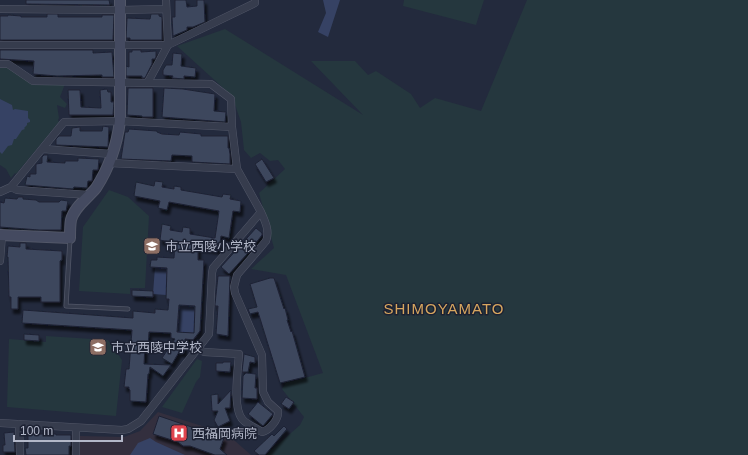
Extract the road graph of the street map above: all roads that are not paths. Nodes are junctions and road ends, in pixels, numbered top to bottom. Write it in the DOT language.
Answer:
graph roads {
  1 [pos="166,0"];
  2 [pos="255,0"];
  3 [pos="120,5"];
  4 [pos="0,9"];
  5 [pos="166,9"];
  6 [pos="168,44"];
  7 [pos="0,45"];
  8 [pos="121,45"];
  9 [pos="0,64"];
  10 [pos="121,82"];
  11 [pos="148,82"];
  12 [pos="120,121"];
  13 [pos="232,127"];
  14 [pos="43,149"];
  15 [pos="110,159"];
  16 [pos="237,169"];
  17 [pos="11,187"];
  18 [pos="0,192"];
  19 [pos="89,195"];
  20 [pos="261,212"];
  21 [pos="1,235"];
  22 [pos="70,238"];
  23 [pos="0,261"];
  24 [pos="128,309"];
  25 [pos="198,349"];
  26 [pos="0,423"];
  27 [pos="19,424"];
  28 [pos="76,428"];
  29 [pos="20,455"];
  30 [pos="76,455"];
  1 -- 5 [label="street"];
  2 -- 6 [label="street"];
  3 -- 4 [label="street"];
  3 -- 5 [label="street"];
  3 -- 8 [label="street"];
  5 -- 6 [label="street"];
  6 -- 8 [label="street"];
  6 -- 11 [label="street"];
  7 -- 8 [label="street"];
  8 -- 10 [label="street"];
  9 -- 10 [label="street"];
  10 -- 11 [label="street"];
  10 -- 12 [label="street"];
  11 -- 13 [label="street"];
  12 -- 13 [label="street"];
  12 -- 14 [label="street"];
  12 -- 15 [label="street"];
  13 -- 16 [label="street"];
  14 -- 15 [label="street"];
  14 -- 17 [label="street"];
  15 -- 16 [label="street"];
  15 -- 19 [label="street"];
  16 -- 20 [label="street"];
  17 -- 18 [label="street"];
  17 -- 19 [label="street"];
  19 -- 22 [label="street"];
  20 -- 25 [label="street"];
  20 -- 25 [label="street"];
  21 -- 22 [label="street"];
  21 -- 23 [label="street"];
  22 -- 24 [label="lane"];
  25 -- 28 [label="street"];
  26 -- 27 [label="street"];
  27 -- 28 [label="street"];
  27 -- 29 [label="street"];
  28 -- 30 [label="street"];
}
